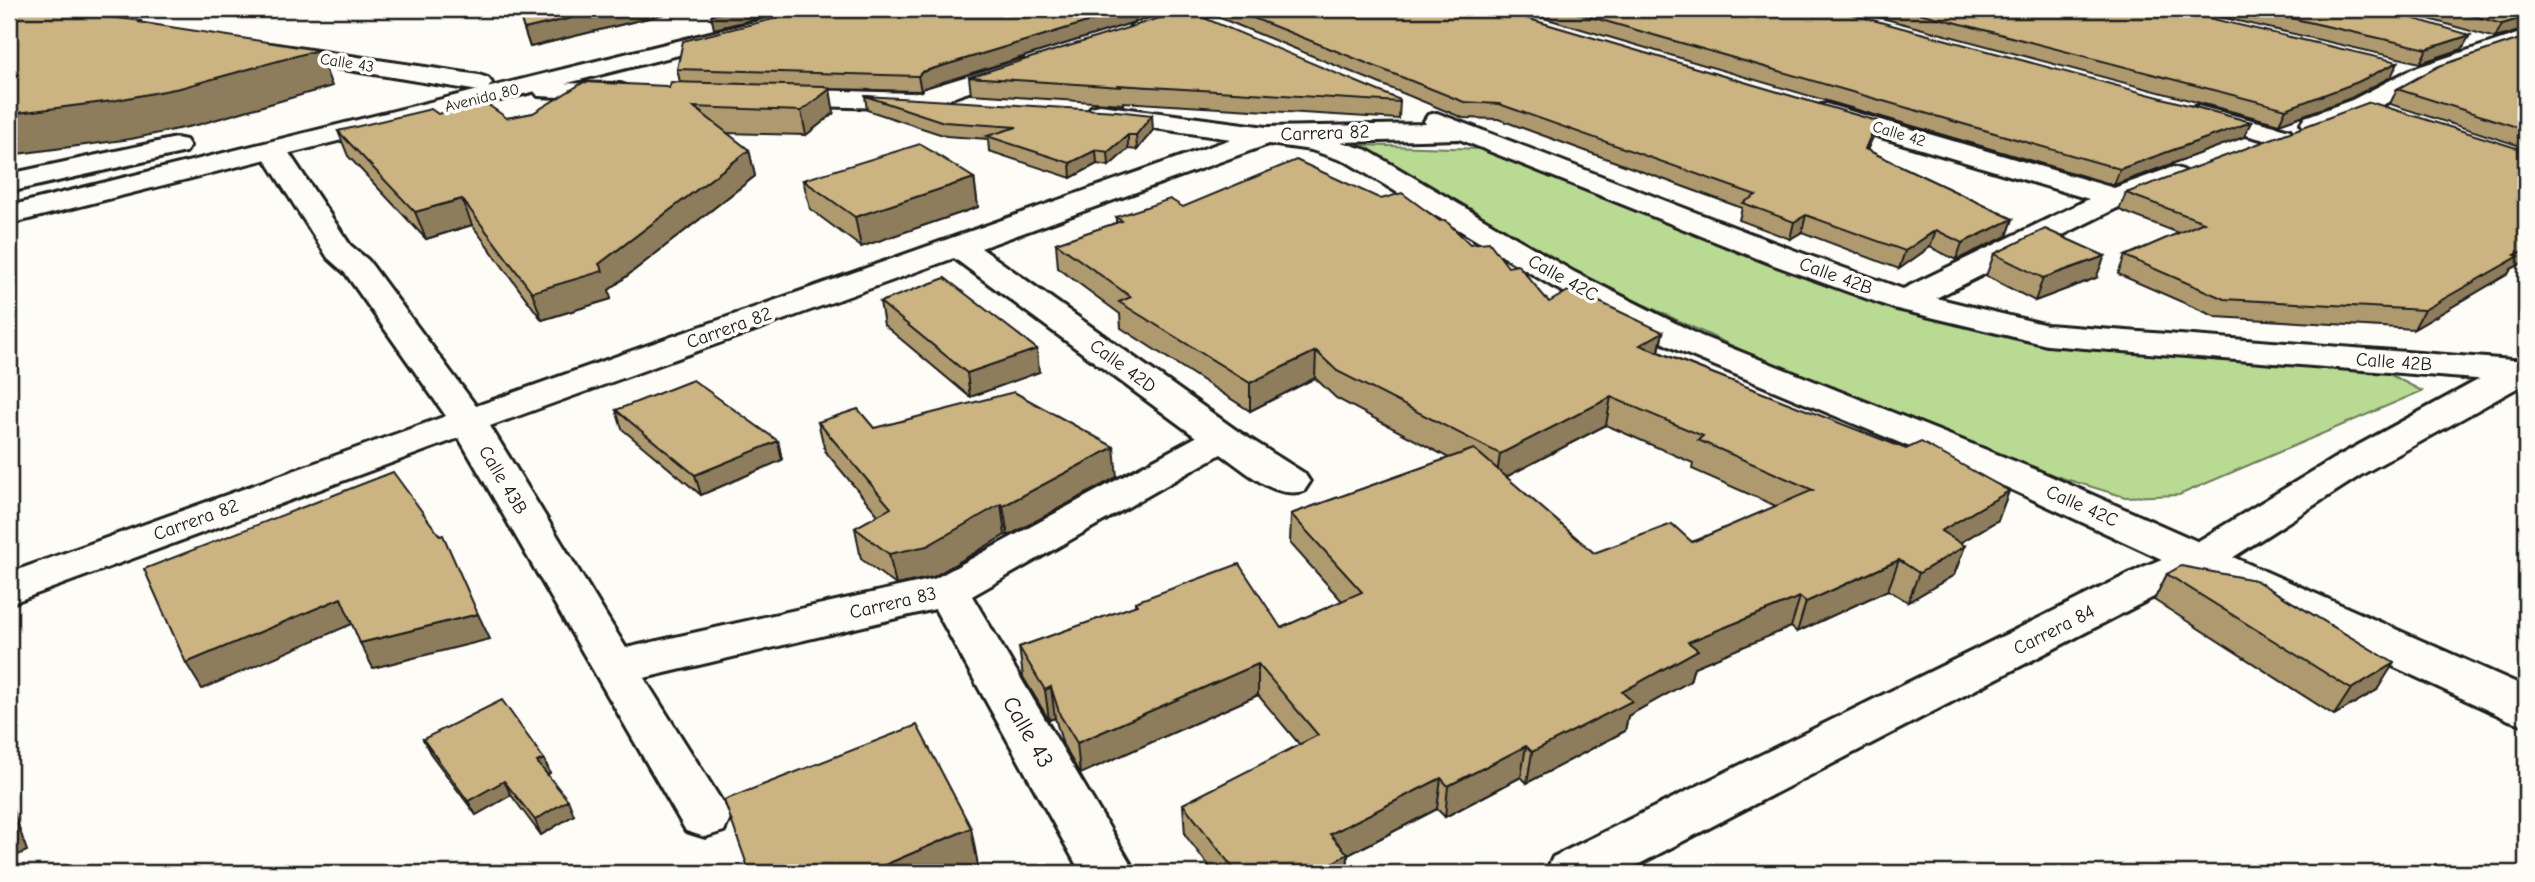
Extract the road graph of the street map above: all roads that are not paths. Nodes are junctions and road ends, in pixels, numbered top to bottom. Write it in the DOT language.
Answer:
graph roads {
  1 [pos="113,9"];
  2 [pos="782,9"];
  3 [pos="833,9"];
  4 [pos="1196,12"];
  5 [pos="48,18"];
  6 [pos="75,22"];
  7 [pos="129,30"];
  8 [pos="1224,30"];
  9 [pos="1122,35"];
  10 [pos="2454,36"];
  11 [pos="2526,38"];
  12 [pos="252,48"];
  13 [pos="2494,48"];
  14 [pos="1044,60"];
  15 [pos="2382,64"];
  16 [pos="590,70"];
  17 [pos="2421,74"];
  18 [pos="479,83"];
  19 [pos="547,91"];
  20 [pos="651,93"];
  21 [pos="748,96"];
  22 [pos="914,101"];
  23 [pos="1799,104"];
  24 [pos="981,106"];
  25 [pos="2361,106"];
  26 [pos="2174,107"];
  27 [pos="1411,110"];
  28 [pos="1076,111"];
  29 [pos="2399,119"];
  30 [pos="1461,131"];
  31 [pos="1268,135"];
  32 [pos="2280,136"];
  33 [pos="280,140"];
  34 [pos="199,141"];
  35 [pos="2242,150"];
  36 [pos="2204,165"];
  37 [pos="63,173"];
  38 [pos="9,174"];
  39 [pos="9,183"];
  40 [pos="9,197"];
  41 [pos="2115,198"];
  42 [pos="9,215"];
  43 [pos="9,229"];
  44 [pos="958,246"];
  45 [pos="1905,301"];
  46 [pos="2525,371"];
  47 [pos="468,421"];
  48 [pos="1222,438"];
  49 [pos="1290,482"];
  50 [pos="2200,559"];
  51 [pos="9,589"];
  52 [pos="947,591"];
  53 [pos="614,668"];
  54 [pos="2526,707"];
  55 [pos="705,816"];
  56 [pos="1109,873"];
  57 [pos="1572,873"];
  1 -- 6 [label="street"];
  2 -- 18 [label="street, Avenida 80"];
  3 -- 16 [label="street, Avenida 80"];
  4 -- 8 [label="street"];
  4 -- 9 [label="street"];
  5 -- 6 [label="street"];
  6 -- 7 [label="street"];
  10 -- 13 [label="street"];
  11 -- 13 [label="street"];
  12 -- 18 [label="street, Calle 43"];
  13 -- 17 [label="street"];
  14 -- 22 [label="street"];
  15 -- 17 [label="street"];
  16 -- 19 [label="street"];
  16 -- 42 [label="street, Avenida 80"];
  17 -- 25 [label="street"];
  18 -- 33 [label="street"];
  18 -- 40 [label="street, Avenida 80"];
  19 -- 20 [label="street"];
  19 -- 33 [label="street"];
  21 -- 22 [label="street"];
  22 -- 24 [label="street"];
  23 -- 41 [label="street, Calle 42"];
  25 -- 29 [label="street"];
  25 -- 32 [label="street"];
  26 -- 32 [label="street"];
  27 -- 30 [label="street, Calle 42B"];
  28 -- 31 [label="street, Calle 42C"];
  30 -- 31 [label="street, Carrera 82"];
  30 -- 45 [label="street, Calle 42B"];
  31 -- 44 [label="street, Carrera 82"];
  31 -- 50 [label="street, Calle 42C"];
  32 -- 35 [label="street"];
  33 -- 43 [label="street"];
  33 -- 47 [label="street, Calle 43B"];
  34 -- 37 [label="street"];
  36 -- 41 [label="street"];
  37 -- 38 [label="street"];
  37 -- 39 [label="street"];
  41 -- 45 [label="street"];
  44 -- 47 [label="street, Carrera 82"];
  44 -- 48 [label="street, Calle 42D"];
  45 -- 46 [label="street, Calle 42B"];
  46 -- 50 [label="street, Carrera 84"];
  47 -- 51 [label="street, Carrera 82"];
  47 -- 53 [label="street, Calle 43B"];
  48 -- 49 [label="street, Calle 42D"];
  48 -- 52 [label="street, Carrera 83"];
  50 -- 54 [label="street, Calle 42C"];
  50 -- 57 [label="street, Carrera 84"];
  52 -- 53 [label="street, Carrera 83"];
  52 -- 56 [label="street, Calle 43"];
  53 -- 55 [label="street, Calle 43B"];
}
